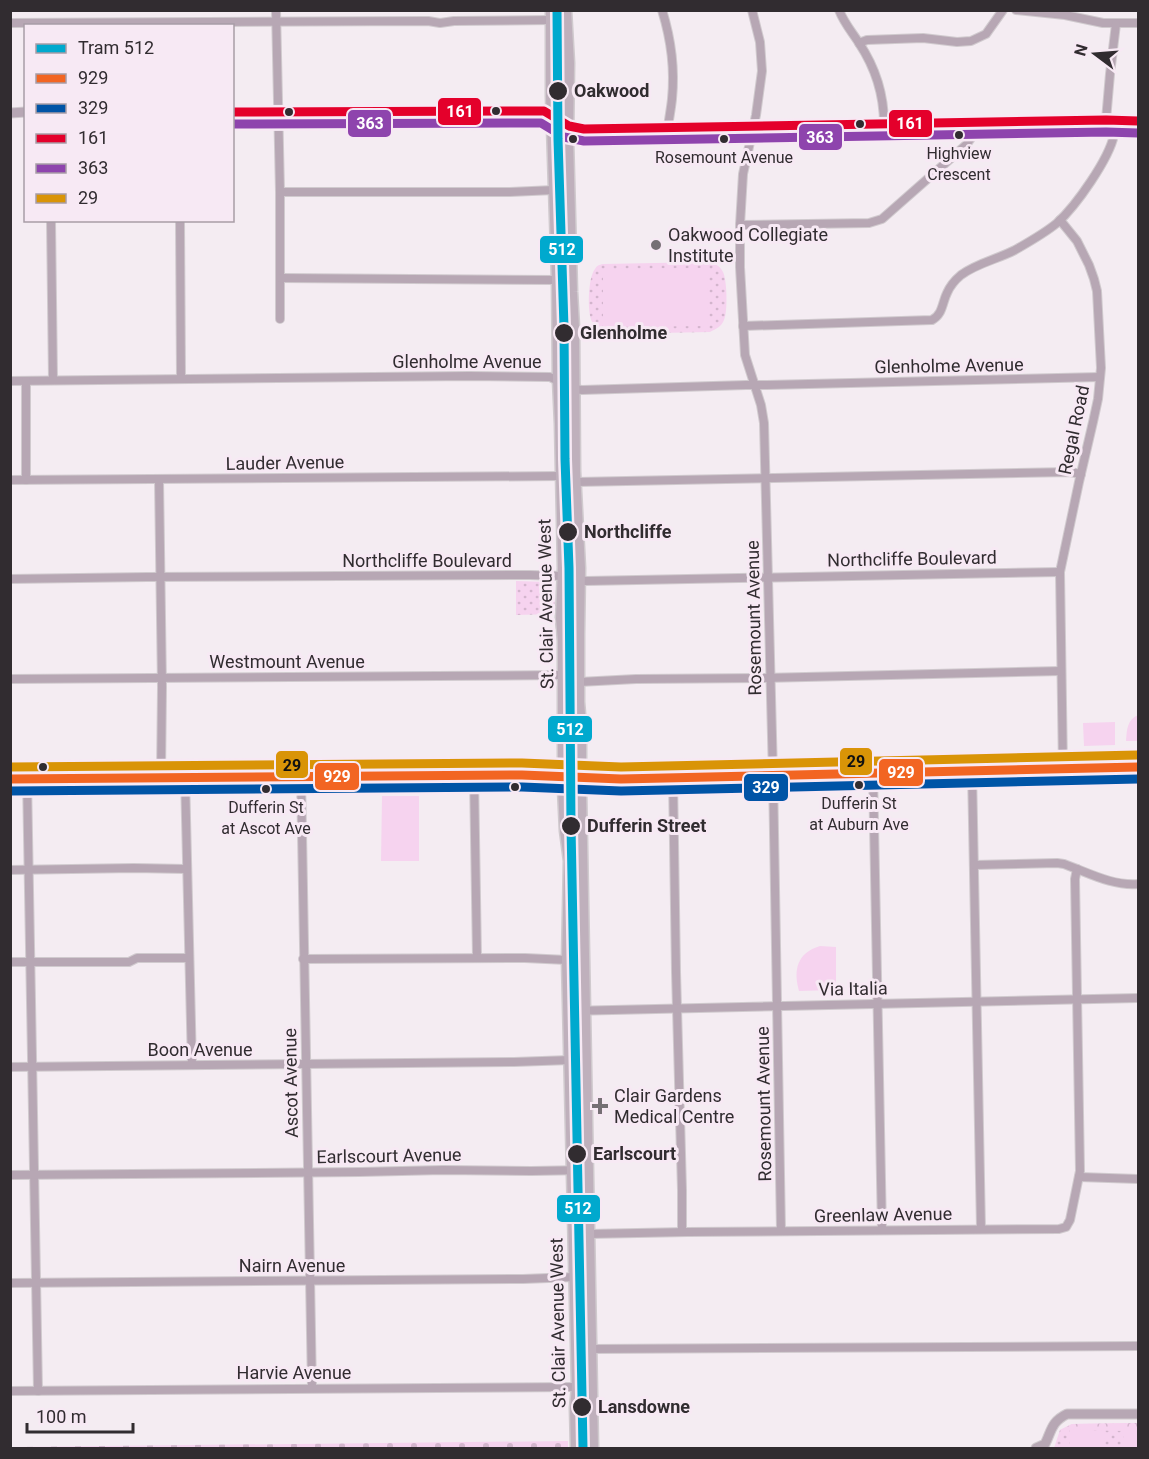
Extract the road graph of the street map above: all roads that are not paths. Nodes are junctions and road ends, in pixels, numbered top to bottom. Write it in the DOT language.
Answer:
graph roads {
  1 [pos="276,10"];
  2 [pos="566,10"];
  3 [pos="662,10"];
  4 [pos="752,10"];
  5 [pos="839,10"];
  6 [pos="1003,10"];
  7 [pos="1016,10"];
  8 [pos="551,15"];
  9 [pos="276,22"];
  10 [pos="10,23"];
  11 [pos="1138,23"];
  12 [pos="1116,24"];
  13 [pos="859,43"];
  14 [pos="279,111"];
  15 [pos="234,112"];
  16 [pos="552,114"];
  17 [pos="1110,121"];
  18 [pos="1138,121"];
  19 [pos="976,123"];
  20 [pos="884,124"];
  21 [pos="568,125"];
  22 [pos="754,126"];
  23 [pos="668,128"];
  24 [pos="554,190"];
  25 [pos="280,192"];
  26 [pos="1060,220"];
  27 [pos="51,222"];
  28 [pos="180,222"];
  29 [pos="740,225"];
  30 [pos="281,278"];
  31 [pos="557,280"];
  32 [pos="280,319"];
  33 [pos="743,326"];
  34 [pos="1100,377"];
  35 [pos="181,379"];
  36 [pos="53,380"];
  37 [pos="558,380"];
  38 [pos="10,381"];
  39 [pos="26,381"];
  40 [pos="755,386"];
  41 [pos="574,389"];
  42 [pos="1081,474"];
  43 [pos="561,476"];
  44 [pos="765,478"];
  45 [pos="159,479"];
  46 [pos="10,480"];
  47 [pos="26,480"];
  48 [pos="576,482"];
  49 [pos="1060,572"];
  50 [pos="562,576"];
  51 [pos="160,577"];
  52 [pos="768,577"];
  53 [pos="10,579"];
  54 [pos="579,580"];
  55 [pos="1061,671"];
  56 [pos="564,675"];
  57 [pos="161,677"];
  58 [pos="770,677"];
  59 [pos="10,679"];
  60 [pos="579,682"];
  61 [pos="1138,768"];
  62 [pos="1063,769"];
  63 [pos="972,771"];
  64 [pos="873,773"];
  65 [pos="773,775"];
  66 [pos="474,776"];
  67 [pos="564,776"];
  68 [pos="161,777"];
  69 [pos="185,777"];
  70 [pos="300,777"];
  71 [pos="581,777"];
  72 [pos="673,778"];
  73 [pos="10,779"];
  74 [pos="27,779"];
  75 [pos="974,865"];
  76 [pos="186,869"];
  77 [pos="1077,869"];
  78 [pos="10,870"];
  79 [pos="29,870"];
  80 [pos="1138,884"];
  81 [pos="188,958"];
  82 [pos="477,958"];
  83 [pos="303,959"];
  84 [pos="567,960"];
  85 [pos="10,962"];
  86 [pos="30,962"];
  87 [pos="1138,998"];
  88 [pos="1077,999"];
  89 [pos="977,1001"];
  90 [pos="877,1003"];
  91 [pos="778,1006"];
  92 [pos="677,1008"];
  93 [pos="586,1010"];
  94 [pos="569,1011"];
  95 [pos="570,1060"];
  96 [pos="306,1064"];
  97 [pos="192,1065"];
  98 [pos="32,1066"];
  99 [pos="10,1067"];
  100 [pos="572,1170"];
  101 [pos="587,1170"];
  102 [pos="308,1172"];
  103 [pos="10,1175"];
  104 [pos="35,1175"];
  105 [pos="1079,1177"];
  106 [pos="1138,1179"];
  107 [pos="981,1229"];
  108 [pos="882,1230"];
  109 [pos="781,1231"];
  110 [pos="682,1232"];
  111 [pos="588,1234"];
  112 [pos="574,1277"];
  113 [pos="310,1280"];
  114 [pos="10,1283"];
  115 [pos="37,1283"];
  116 [pos="1138,1346"];
  117 [pos="590,1349"];
  118 [pos="577,1387"];
  119 [pos="312,1388"];
  120 [pos="10,1391"];
  121 [pos="38,1391"];
  122 [pos="1138,1414"];
  123 [pos="576,1449"];
  124 [pos="593,1449"];
  125 [pos="1036,1449"];
  1 -- 9 [label="street"];
  2 -- 21 [label="main road, St. Clair Avenue West"];
  3 -- 23 [label="street"];
  4 -- 22 [label="street, Rosemount Avenue"];
  5 -- 13 [label="street"];
  6 -- 13 [label="street"];
  7 -- 12 [label="street"];
  8 -- 9 [label="street"];
  8 -- 16 [label="main road, St. Clair Avenue West"];
  9 -- 10 [label="street"];
  9 -- 14 [label="street"];
  11 -- 12 [label="street"];
  12 -- 17 [label="street"];
  13 -- 20 [label="street"];
  14 -- 15 [label="street"];
  14 -- 16 [label="street"];
  14 -- 25 [label="street"];
  16 -- 21 [label="street"];
  16 -- 24 [label="main road, St. Clair Avenue West"];
  17 -- 18 [label="street"];
  17 -- 19 [label="street"];
  17 -- 26 [label="street"];
  19 -- 20 [label="street"];
  19 -- 29 [label="street"];
  20 -- 22 [label="street"];
  21 -- 23 [label="street"];
  21 -- 41 [label="main road, St. Clair Avenue West"];
  22 -- 23 [label="street"];
  22 -- 29 [label="street, Rosemount Avenue"];
  24 -- 25 [label="street"];
  24 -- 31 [label="main road, St. Clair Avenue West"];
  25 -- 30 [label="street"];
  26 -- 33 [label="street"];
  26 -- 34 [label="street, Regal Road"];
  27 -- 36 [label="street"];
  28 -- 35 [label="street"];
  29 -- 33 [label="street, Rosemount Avenue"];
  30 -- 31 [label="street"];
  30 -- 32 [label="street"];
  31 -- 37 [label="main road, St. Clair Avenue West"];
  33 -- 40 [label="street, Rosemount Avenue"];
  34 -- 40 [label="street, Glenholme Avenue"];
  34 -- 42 [label="street, Regal Road"];
  35 -- 36 [label="street, Glenholme Avenue"];
  35 -- 37 [label="street, Glenholme Avenue"];
  36 -- 39 [label="street, Glenholme Avenue"];
  37 -- 41 [label="street, Glenholme Avenue"];
  37 -- 43 [label="main road, St. Clair Avenue West"];
  38 -- 39 [label="street, Glenholme Avenue"];
  39 -- 47 [label="street"];
  40 -- 41 [label="street, Glenholme Avenue"];
  40 -- 44 [label="street, Rosemount Avenue"];
  41 -- 48 [label="main road, St. Clair Avenue West"];
  42 -- 44 [label="street"];
  42 -- 49 [label="street, Regal Road"];
  43 -- 45 [label="street, Lauder Avenue"];
  43 -- 50 [label="main road, St. Clair Avenue West"];
  44 -- 48 [label="street"];
  44 -- 52 [label="street, Rosemount Avenue"];
  45 -- 47 [label="street, Lauder Avenue"];
  45 -- 51 [label="street"];
  46 -- 47 [label="street, Lauder Avenue"];
  48 -- 54 [label="main road, St. Clair Avenue West"];
  49 -- 52 [label="street, Northcliffe Boulevard"];
  49 -- 55 [label="street, Regal Road"];
  50 -- 51 [label="street, Northcliffe Boulevard"];
  50 -- 54 [label="street, Northcliffe Boulevard"];
  50 -- 56 [label="main road, St. Clair Avenue West"];
  51 -- 53 [label="street, Northcliffe Boulevard"];
  51 -- 57 [label="street"];
  52 -- 54 [label="street, Northcliffe Boulevard"];
  52 -- 58 [label="street, Rosemount Avenue"];
  54 -- 60 [label="main road, St. Clair Avenue West"];
  55 -- 58 [label="street"];
  55 -- 62 [label="street, Regal Road"];
  56 -- 57 [label="street, Westmount Avenue"];
  56 -- 67 [label="main road, St. Clair Avenue West"];
  57 -- 59 [label="street, Westmount Avenue"];
  57 -- 68 [label="street"];
  58 -- 60 [label="street"];
  58 -- 65 [label="street, Rosemount Avenue"];
  60 -- 71 [label="main road, St. Clair Avenue West"];
  61 -- 62 [label="main road"];
  62 -- 63 [label="main road"];
  63 -- 64 [label="main road"];
  63 -- 75 [label="street"];
  64 -- 65 [label="main road"];
  64 -- 90 [label="street"];
  65 -- 72 [label="main road"];
  65 -- 91 [label="street, Rosemount Avenue"];
  66 -- 67 [label="main road"];
  66 -- 70 [label="main road"];
  66 -- 82 [label="street"];
  67 -- 71 [label="main road"];
  67 -- 84 [label="main road, St. Clair Avenue West"];
  68 -- 69 [label="main road"];
  68 -- 74 [label="main road"];
  69 -- 70 [label="main road"];
  69 -- 76 [label="street"];
  70 -- 83 [label="street, Ascot Avenue"];
  71 -- 72 [label="main road"];
  71 -- 93 [label="main road, St. Clair Avenue West"];
  72 -- 92 [label="street"];
  73 -- 74 [label="main road"];
  74 -- 79 [label="street"];
  75 -- 77 [label="street"];
  75 -- 89 [label="street"];
  76 -- 79 [label="street"];
  76 -- 81 [label="street"];
  77 -- 80 [label="street"];
  77 -- 88 [label="street"];
  78 -- 79 [label="street"];
  79 -- 86 [label="street"];
  81 -- 86 [label="street"];
  81 -- 97 [label="street"];
  82 -- 83 [label="street"];
  82 -- 84 [label="street"];
  83 -- 96 [label="street, Ascot Avenue"];
  84 -- 94 [label="main road, St. Clair Avenue West"];
  85 -- 86 [label="street"];
  86 -- 98 [label="street"];
  87 -- 88 [label="street, Via Italia"];
  88 -- 89 [label="street, Via Italia"];
  88 -- 105 [label="street"];
  89 -- 90 [label="street, Via Italia"];
  89 -- 107 [label="street"];
  90 -- 91 [label="street, Via Italia"];
  90 -- 108 [label="street"];
  91 -- 92 [label="street, Via Italia"];
  91 -- 109 [label="street, Rosemount Avenue"];
  92 -- 93 [label="street, Via Italia"];
  92 -- 110 [label="street"];
  93 -- 94 [label="street, Via Italia"];
  93 -- 101 [label="main road, St. Clair Avenue West"];
  94 -- 95 [label="main road, St. Clair Avenue West"];
  95 -- 96 [label="street, Boon Avenue"];
  95 -- 100 [label="main road, St. Clair Avenue West"];
  96 -- 97 [label="street, Boon Avenue"];
  96 -- 102 [label="street, Ascot Avenue"];
  97 -- 98 [label="street, Boon Avenue"];
  98 -- 99 [label="street, Boon Avenue"];
  98 -- 104 [label="street"];
  100 -- 101 [label="street, Earlscourt Avenue"];
  100 -- 102 [label="street, Earlscourt Avenue"];
  100 -- 112 [label="main road, St. Clair Avenue West"];
  101 -- 111 [label="main road, St. Clair Avenue West"];
  102 -- 104 [label="street, Earlscourt Avenue"];
  102 -- 113 [label="street, Ascot Avenue"];
  103 -- 104 [label="street, Earlscourt Avenue"];
  104 -- 115 [label="street"];
  105 -- 106 [label="street"];
  105 -- 107 [label="street, Greenlaw Avenue"];
  107 -- 108 [label="street, Greenlaw Avenue"];
  108 -- 109 [label="street, Greenlaw Avenue"];
  109 -- 110 [label="street, Greenlaw Avenue"];
  110 -- 111 [label="street, Greenlaw Avenue"];
  111 -- 117 [label="main road, St. Clair Avenue West"];
  112 -- 113 [label="street, Nairn Avenue"];
  112 -- 118 [label="main road, St. Clair Avenue West"];
  113 -- 115 [label="street, Nairn Avenue"];
  113 -- 119 [label="street, Ascot Avenue"];
  114 -- 115 [label="street, Nairn Avenue"];
  115 -- 121 [label="street"];
  116 -- 117 [label="street"];
  117 -- 124 [label="main road, St. Clair Avenue West"];
  118 -- 119 [label="street, Harvie Avenue"];
  118 -- 123 [label="main road, St. Clair Avenue West"];
  119 -- 121 [label="street, Harvie Avenue"];
  120 -- 121 [label="street, Harvie Avenue"];
  122 -- 125 [label="street"];
}
